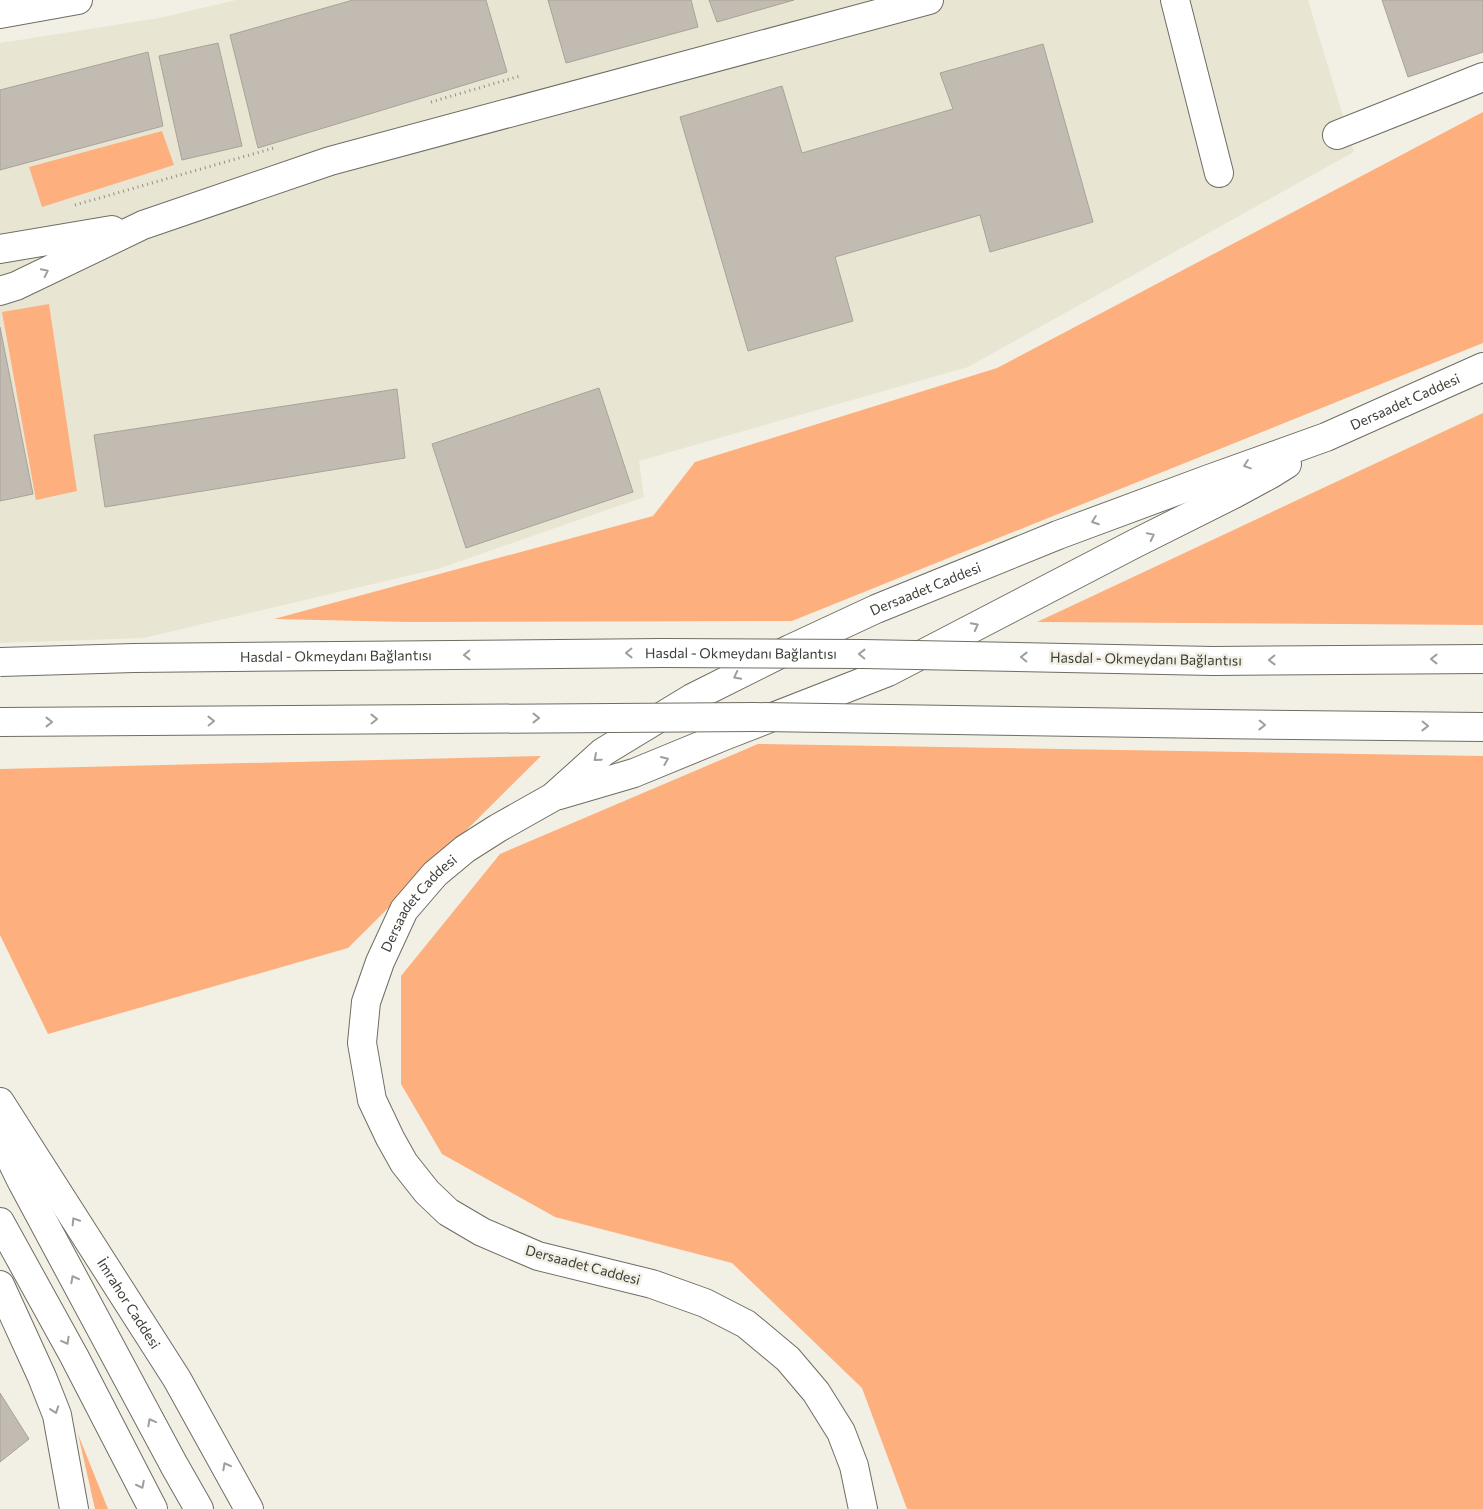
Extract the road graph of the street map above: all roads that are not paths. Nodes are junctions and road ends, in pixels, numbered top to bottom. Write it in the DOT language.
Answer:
graph roads {
  1 [pos="78,0"];
  2 [pos="929,0"];
  3 [pos="1174,0"];
  4 [pos="0,14"];
  5 [pos="1483,77"];
  6 [pos="1338,135"];
  7 [pos="1219,173"];
  8 [pos="143,225"];
  9 [pos="0,250"];
  10 [pos="0,291"];
  11 [pos="1483,367"];
  12 [pos="1326,438"];
  13 [pos="1483,659"];
  14 [pos="0,662"];
  15 [pos="0,722"];
  16 [pos="1483,727"];
  17 [pos="553,797"];
  18 [pos="0,1102"];
  19 [pos="0,1137"];
  20 [pos="0,1222"];
  21 [pos="0,1285"];
  22 [pos="74,1509"];
  23 [pos="153,1509"];
  24 [pos="199,1509"];
  25 [pos="249,1509"];
  26 [pos="863,1509"];
  1 -- 4 [label="main road"];
  2 -- 8 [label="main road"];
  3 -- 7 [label="main road"];
  5 -- 6 [label="main road"];
  8 -- 9 [label="main road"];
  10 -- 8 [label="main road, one-way"];
  11 -- 12 [label="main road, Dersaadet Caddesi"];
  17 -- 12 [label="main road, Dersaadet Caddesi, one-way"];
  12 -- 17 [label="main road, Dersaadet Caddesi, one-way"];
  13 -- 14 [label="main road, Hasdal - Okmeydanı Bağlantısı, one-way, bridge"];
  15 -- 16 [label="main road, one-way, bridge"];
  17 -- 26 [label="main road, Dersaadet Caddesi"];
  25 -- 18 [label="main road, İmrahor Caddesi, one-way"];
  24 -- 19 [label="main road, one-way"];
  20 -- 23 [label="main road, one-way"];
  21 -- 22 [label="main road, one-way"];
}
